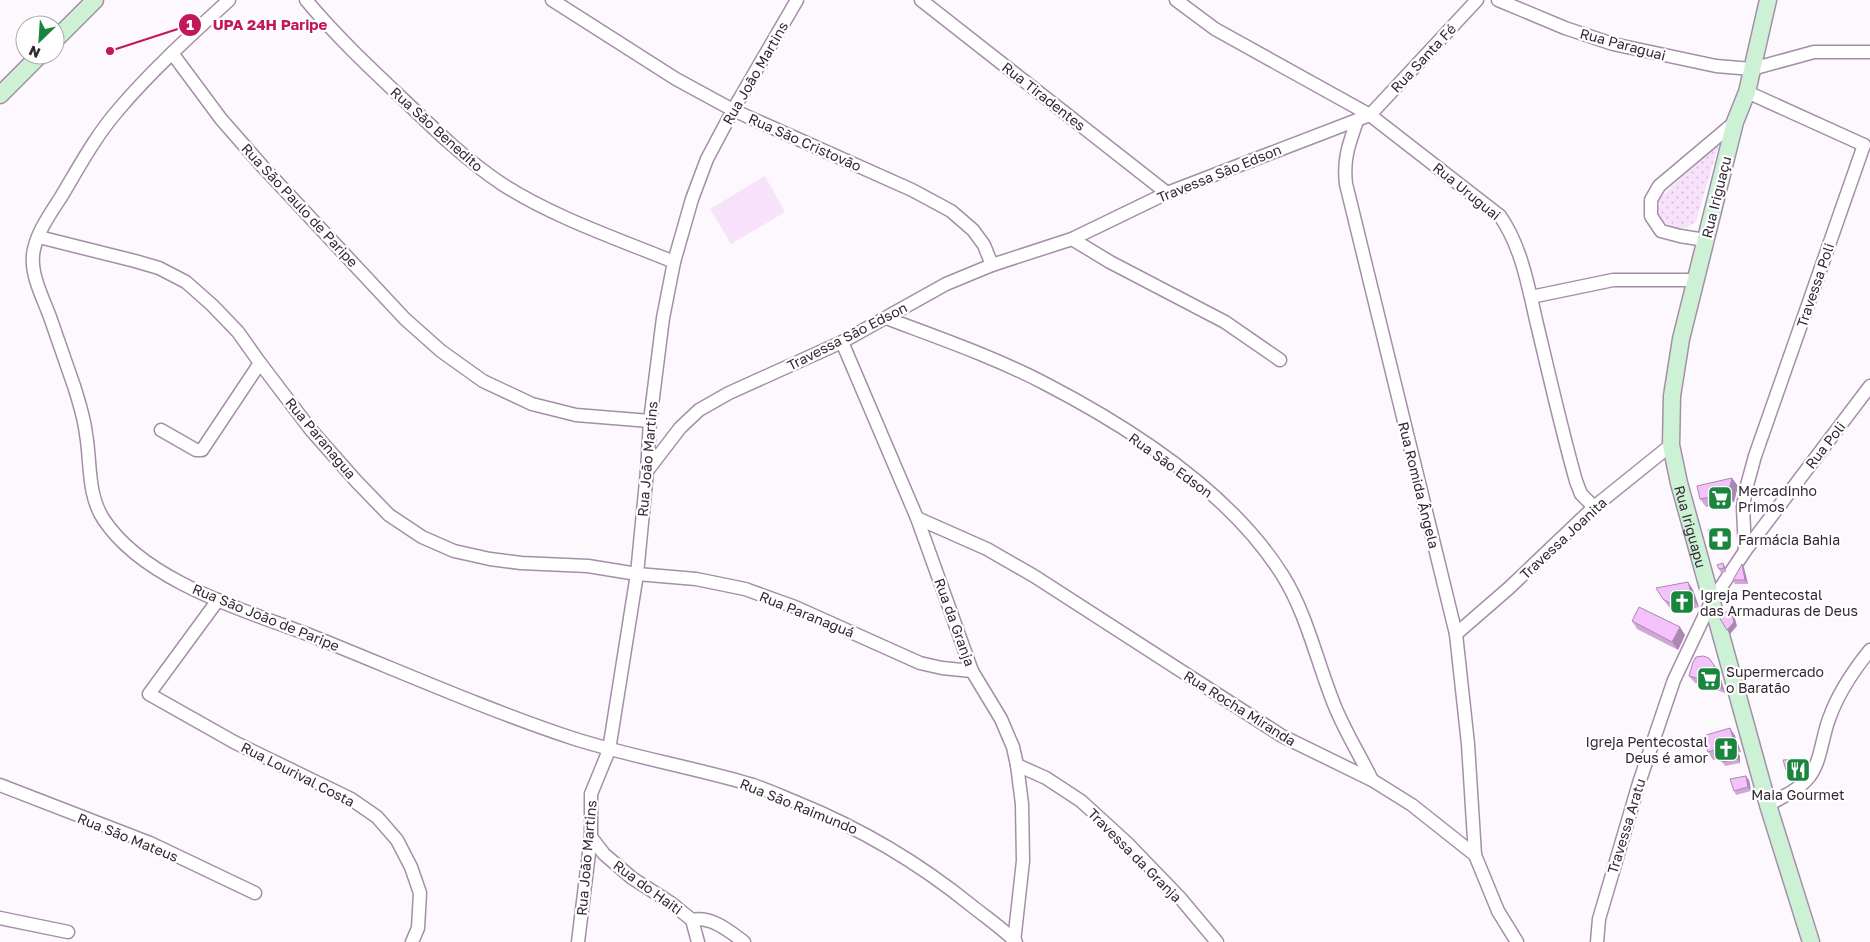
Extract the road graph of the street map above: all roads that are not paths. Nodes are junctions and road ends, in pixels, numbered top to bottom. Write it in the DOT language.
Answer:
graph roads {
  1 [pos="95,0"];
  2 [pos="229,0"];
  3 [pos="306,0"];
  4 [pos="552,0"];
  5 [pos="797,0"];
  6 [pos="921,0"];
  7 [pos="1176,0"];
  8 [pos="1477,0"];
  9 [pos="1498,0"];
  10 [pos="1768,0"];
  11 [pos="65,30"];
  12 [pos="1870,52"];
  13 [pos="172,53"];
  14 [pos="30,65"];
  15 [pos="1752,69"];
  16 [pos="1747,92"];
  17 [pos="0,95"];
  18 [pos="733,110"];
  19 [pos="1370,115"];
  20 [pos="1357,121"];
  21 [pos="1735,122"];
  22 [pos="1867,143"];
  23 [pos="1167,192"];
  24 [pos="38,237"];
  25 [pos="1072,239"];
  26 [pos="1705,240"];
  27 [pos="674,262"];
  28 [pos="992,265"];
  29 [pos="1695,280"];
  30 [pos="1531,297"];
  31 [pos="886,318"];
  32 [pos="842,342"];
  33 [pos="1280,360"];
  34 [pos="260,363"];
  35 [pos="1870,386"];
  36 [pos="1672,396"];
  37 [pos="650,421"];
  38 [pos="161,430"];
  39 [pos="1671,445"];
  40 [pos="647,471"];
  41 [pos="1594,507"];
  42 [pos="917,518"];
  43 [pos="1744,551"];
  44 [pos="637,574"];
  45 [pos="218,600"];
  46 [pos="1711,602"];
  47 [pos="1456,634"];
  48 [pos="1870,650"];
  49 [pos="972,671"];
  50 [pos="608,750"];
  51 [pos="1017,765"];
  52 [pos="1372,780"];
  53 [pos="0,785"];
  54 [pos="1768,805"];
  55 [pos="590,837"];
  56 [pos="1475,855"];
  57 [pos="255,893"];
  58 [pos="0,918"];
  59 [pos="692,920"];
  60 [pos="68,932"];
  61 [pos="576,940"];
  62 [pos="1015,941"];
  63 [pos="412,942"];
  64 [pos="698,942"];
  65 [pos="744,942"];
  66 [pos="1217,942"];
  67 [pos="1517,942"];
  68 [pos="1597,942"];
  69 [pos="1811,942"];
  1 -- 11 [label="main road"];
  2 -- 13 [label="street"];
  3 -- 27 [label="street, Rua São Benedito"];
  4 -- 18 [label="street, Rua São Cristovão"];
  5 -- 18 [label="street, Rua João Martins"];
  6 -- 23 [label="street, Rua Tiradentes"];
  7 -- 19 [label="street, Rua Uruguai"];
  8 -- 19 [label="street, Rua Santa Fé"];
  9 -- 15 [label="street, Rua Paraguai"];
  10 -- 15 [label="main road, Rua Iriguaçu"];
  12 -- 15 [label="street"];
  13 -- 24 [label="street"];
  13 -- 37 [label="street, Rua São Paulo de Paripe"];
  14 -- 17 [label="main road"];
  15 -- 16 [label="main road, Rua Iriguaçu"];
  16 -- 21 [label="main road, Rua Iriguaçu"];
  16 -- 22 [label="street, Travessa Poli"];
  18 -- 27 [label="street, Rua João Martins"];
  18 -- 28 [label="street, Rua São Cristovão"];
  19 -- 20 [label="street, Travessa São Edson"];
  19 -- 30 [label="street, Rua Uruguai"];
  20 -- 23 [label="street, Travessa São Edson"];
  20 -- 47 [label="street, Rua Romida Ângela"];
  21 -- 26 [label="main road, Rua Iriguaçu"];
  21 -- 26 [label="street"];
  22 -- 43 [label="street, Travessa Poli"];
  23 -- 25 [label="street, Travessa São Edson"];
  24 -- 34 [label="street, Rua Paranagua"];
  24 -- 45 [label="street, Rua São João de Paripe"];
  25 -- 28 [label="street, Travessa São Edson"];
  25 -- 33 [label="street"];
  26 -- 29 [label="main road, Rua Iriguaçu"];
  27 -- 37 [label="street, Rua João Martins"];
  28 -- 31 [label="street, Travessa São Edson"];
  29 -- 30 [label="street"];
  29 -- 36 [label="main road, Rua Iriguaçu"];
  30 -- 41 [label="street, Rua Uruguai"];
  31 -- 32 [label="street, Travessa São Edson"];
  31 -- 52 [label="street, Rua São Edson"];
  32 -- 40 [label="street, Travessa São Edson"];
  32 -- 42 [label="street, Rua da Granja"];
  34 -- 38 [label="street"];
  34 -- 44 [label="street, Rua Paranagua"];
  35 -- 43 [label="street, Rua Poli"];
  36 -- 39 [label="main road, Rua Iriguapu"];
  37 -- 40 [label="street, Rua João Martins"];
  39 -- 41 [label="street, Travessa Joanita"];
  39 -- 46 [label="main road, Rua Iriguapu"];
  40 -- 44 [label="street, Rua João Martins"];
  41 -- 47 [label="street, Travessa Joanita"];
  42 -- 49 [label="street, Rua da Granja"];
  42 -- 52 [label="street, Rua Rocha Miranda"];
  43 -- 46 [label="street, Rua Poli"];
  44 -- 49 [label="street, Rua Paranaguá"];
  44 -- 50 [label="street, Rua João Martins"];
  45 -- 50 [label="street, Rua São João de Paripe"];
  45 -- 63 [label="street, Rua Lourival Costa"];
  46 -- 54 [label="main road, Rua Iriguapu"];
  46 -- 68 [label="street, Travessa Aratu"];
  47 -- 56 [label="street, Rua Romida Ângela"];
  48 -- 54 [label="street"];
  49 -- 51 [label="street, Rua da Granja"];
  50 -- 55 [label="street, Rua João Martins"];
  50 -- 62 [label="street, Rua São Raimundo"];
  51 -- 62 [label="street, Rua da Granja"];
  51 -- 66 [label="street, Travessa da Granja"];
  52 -- 56 [label="street, Rua Rocha Miranda"];
  53 -- 57 [label="street, Rua São Mateus"];
  54 -- 69 [label="main road, Rua Iriguapu"];
  55 -- 59 [label="street, Rua do Haiti"];
  55 -- 61 [label="street, Rua João Martins"];
  56 -- 67 [label="street, Rua Rocha Miranda"];
  58 -- 60 [label="street"];
  59 -- 64 [label="street, Rua do Haiti"];
  59 -- 65 [label="street"];
}
